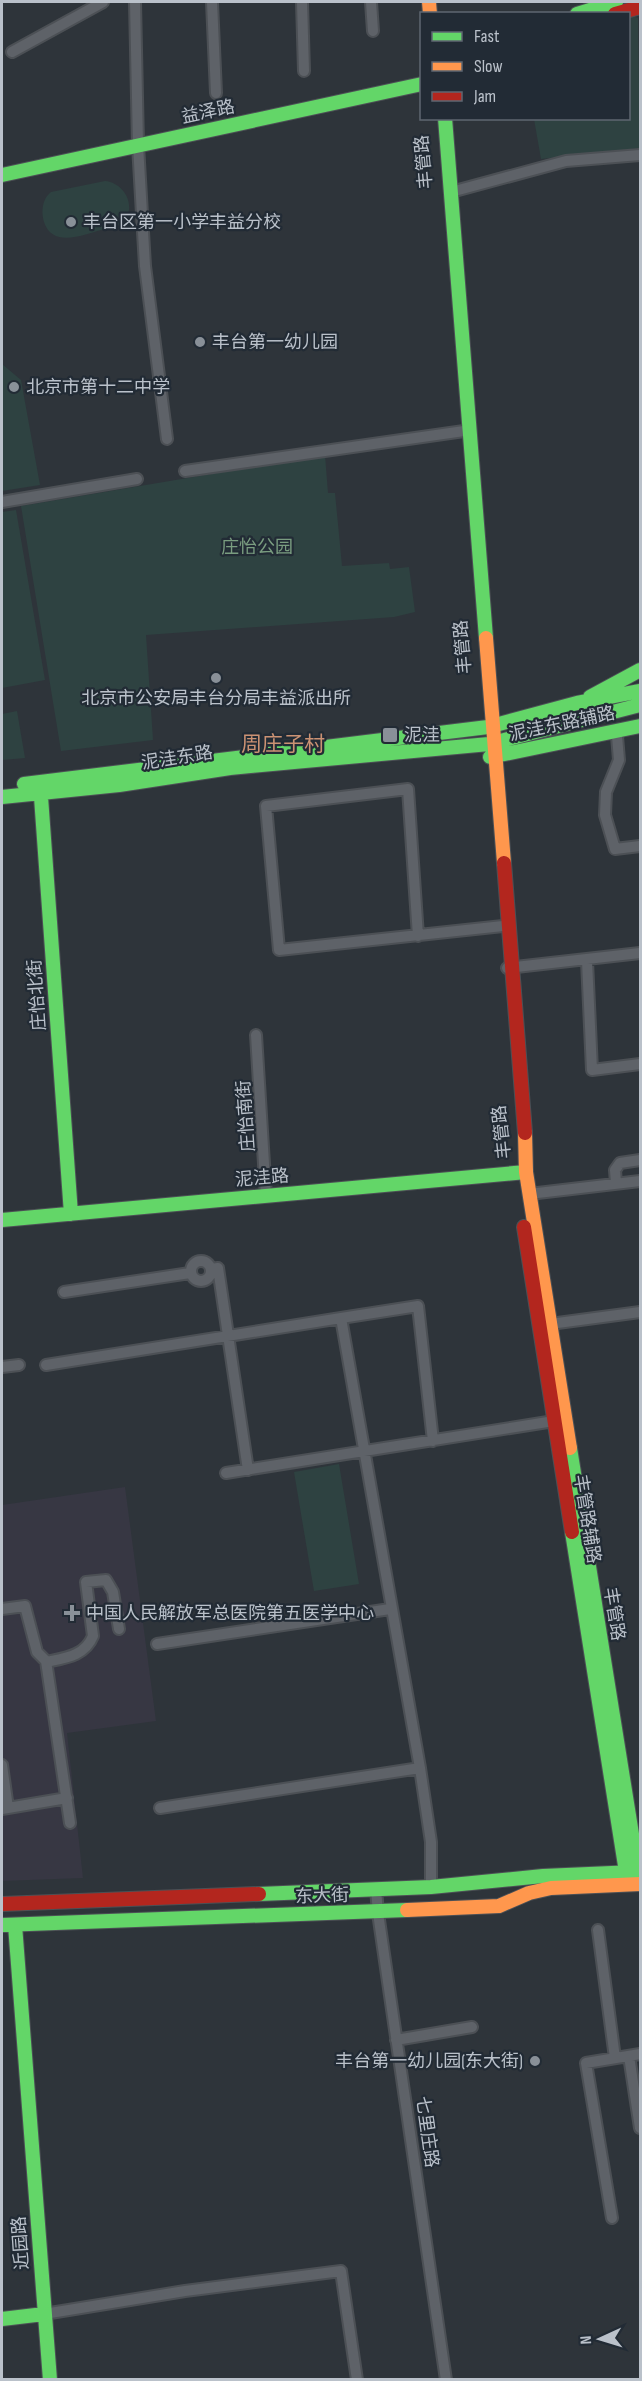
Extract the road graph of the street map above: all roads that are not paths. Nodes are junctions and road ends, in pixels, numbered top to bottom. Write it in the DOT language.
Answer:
graph roads {
  1 [pos="103,2"];
  2 [pos="135,2"];
  3 [pos="212,2"];
  4 [pos="302,2"];
  5 [pos="371,2"];
  6 [pos="616,2"];
  7 [pos="640,7"];
  8 [pos="584,12"];
  9 [pos="622,12"];
  10 [pos="373,31"];
  11 [pos="12,52"];
  12 [pos="304,71"];
  13 [pos="420,84"];
  14 [pos="216,93"];
  15 [pos="438,120"];
  16 [pos="445,120"];
  17 [pos="138,145"];
  18 [pos="640,155"];
  19 [pos="2,175"];
  20 [pos="451,192"];
  21 [pos="464,431"];
  22 [pos="166,439"];
  23 [pos="185,471"];
  24 [pos="137,479"];
  25 [pos="2,502"];
  26 [pos="640,670"];
  27 [pos="640,691"];
  28 [pos="577,703"];
  29 [pos="640,705"];
  30 [pos="491,726"];
  31 [pos="640,726"];
  32 [pos="617,736"];
  33 [pos="492,750"];
  34 [pos="41,783"];
  35 [pos="2,786"];
  36 [pos="2,797"];
  37 [pos="640,846"];
  38 [pos="503,926"];
  39 [pos="418,936"];
  40 [pos="640,953"];
  41 [pos="587,961"];
  42 [pos="509,968"];
  43 [pos="256,1035"];
  44 [pos="640,1064"];
  45 [pos="640,1160"];
  46 [pos="526,1172"];
  47 [pos="640,1181"];
  48 [pos="616,1183"];
  49 [pos="529,1194"];
  50 [pos="266,1196"];
  51 [pos="71,1214"];
  52 [pos="2,1220"];
  53 [pos="64,1292"];
  54 [pos="534,1299"];
  55 [pos="640,1311"];
  56 [pos="341,1318"];
  57 [pos="549,1321"];
  58 [pos="228,1336"];
  59 [pos="19,1365"];
  60 [pos="46,1365"];
  61 [pos="2,1367"];
  62 [pos="554,1421"];
  63 [pos="433,1441"];
  64 [pos="364,1452"];
  65 [pos="248,1470"];
  66 [pos="226,1473"];
  67 [pos="2,1609"];
  68 [pos="390,1609"];
  69 [pos="119,1629"];
  70 [pos="157,1644"];
  71 [pos="603,1653"];
  72 [pos="46,1662"];
  73 [pos="594,1683"];
  74 [pos="2,1765"];
  75 [pos="420,1768"];
  76 [pos="67,1798"];
  77 [pos="160,1808"];
  78 [pos="5,1809"];
  79 [pos="70,1822"];
  80 [pos="637,1876"];
  81 [pos="496,1881"];
  82 [pos="431,1887"];
  83 [pos="376,1889"];
  84 [pos="2,1904"];
  85 [pos="505,1904"];
  86 [pos="378,1913"];
  87 [pos="8,1925"];
  88 [pos="598,1930"];
  89 [pos="472,2027"];
  90 [pos="396,2040"];
  91 [pos="640,2054"];
  92 [pos="629,2056"];
  93 [pos="615,2058"];
  94 [pos="640,2128"];
  95 [pos="612,2218"];
  96 [pos="45,2314"];
  97 [pos="2,2319"];
  98 [pos="50,2379"];
  99 [pos="357,2379"];
  100 [pos="446,2379"];
  1 -- 11 [label="street"];
  2 -- 17 [label="street"];
  3 -- 14 [label="street"];
  4 -- 12 [label="street"];
  5 -- 10 [label="street"];
  6 -- 8 [label="main road"];
  7 -- 9 [label="main road"];
  13 -- 17 [label="main road, 益泽路"];
  15 -- 21 [label="main road, 丰管路"];
  16 -- 20 [label="main road, 丰管路"];
  17 -- 19 [label="main road, 益泽路"];
  17 -- 22 [label="street"];
  18 -- 20 [label="street"];
  20 -- 30 [label="main road, 丰管路"];
  21 -- 23 [label="street"];
  21 -- 30 [label="main road, 丰管路"];
  24 -- 25 [label="street"];
  26 -- 28 [label="main road, 泥洼东路辅路"];
  27 -- 28 [label="main road, 泥洼东路"];
  28 -- 30 [label="main road, 泥洼东路"];
  29 -- 33 [label="main road, 泥洼东路"];
  30 -- 33 [label="main road, 丰管路"];
  30 -- 34 [label="main road, 泥洼东路"];
  31 -- 33 [label="main road, 泥洼东路辅路"];
  32 -- 37 [label="street"];
  33 -- 34 [label="main road, 泥洼东路"];
  33 -- 38 [label="main road, 丰管路"];
  33 -- 42 [label="main road, 丰管路"];
  34 -- 35 [label="main road, 泥洼东路"];
  34 -- 36 [label="main road, 泥洼东路"];
  34 -- 51 [label="main road, 庄怡北街"];
  38 -- 39 [label="street"];
  38 -- 42 [label="main road, 丰管路"];
  39 -- 39 [label="street"];
  40 -- 41 [label="street"];
  41 -- 42 [label="street"];
  41 -- 44 [label="street"];
  42 -- 46 [label="main road, 丰管路"];
  43 -- 50 [label="street, 庄怡南街"];
  45 -- 48 [label="street"];
  46 -- 49 [label="main road, 丰管路"];
  46 -- 50 [label="main road, 泥洼路"];
  46 -- 54 [label="main road, 丰管路辅路"];
  47 -- 48 [label="street"];
  48 -- 49 [label="street"];
  49 -- 57 [label="main road, 丰管路"];
  50 -- 51 [label="main road, 泥洼路"];
  51 -- 52 [label="main road, 泥洼路"];
  53 -- 58 [label="street"];
  54 -- 57 [label="main road"];
  54 -- 62 [label="main road, 丰管路辅路"];
  55 -- 57 [label="street"];
  56 -- 58 [label="street"];
  56 -- 63 [label="street"];
  56 -- 64 [label="street"];
  57 -- 71 [label="main road, 丰管路"];
  58 -- 60 [label="street"];
  58 -- 65 [label="street"];
  59 -- 61 [label="street"];
  62 -- 63 [label="street"];
  62 -- 73 [label="main road, 丰管路辅路"];
  63 -- 64 [label="street"];
  64 -- 65 [label="street"];
  64 -- 68 [label="street"];
  65 -- 66 [label="street"];
  67 -- 72 [label="street"];
  68 -- 70 [label="street"];
  68 -- 75 [label="street"];
  69 -- 72 [label="street"];
  71 -- 73 [label="main road"];
  71 -- 80 [label="main road, 丰管路"];
  72 -- 76 [label="street"];
  73 -- 80 [label="main road, 丰管路辅路"];
  74 -- 78 [label="street"];
  75 -- 77 [label="street"];
  75 -- 82 [label="street"];
  76 -- 78 [label="street"];
  76 -- 79 [label="street"];
  80 -- 81 [label="main road, 东大街"];
  80 -- 85 [label="main road, 东大街"];
  81 -- 82 [label="main road, 东大街"];
  81 -- 85 [label="main road"];
  82 -- 83 [label="main road, 东大街"];
  83 -- 84 [label="main road, 东大街"];
  83 -- 86 [label="street, 七里庄路"];
  85 -- 86 [label="main road, 东大街"];
  86 -- 87 [label="main road, 东大街"];
  86 -- 90 [label="street, 七里庄路"];
  87 -- 96 [label="main road, 近园路"];
  88 -- 93 [label="street"];
  89 -- 90 [label="street"];
  90 -- 100 [label="street, 七里庄路"];
  91 -- 92 [label="street"];
  92 -- 93 [label="street"];
  92 -- 94 [label="street"];
  93 -- 95 [label="street"];
  96 -- 97 [label="main road"];
  96 -- 98 [label="main road, 近园路"];
  96 -- 99 [label="street"];
}
